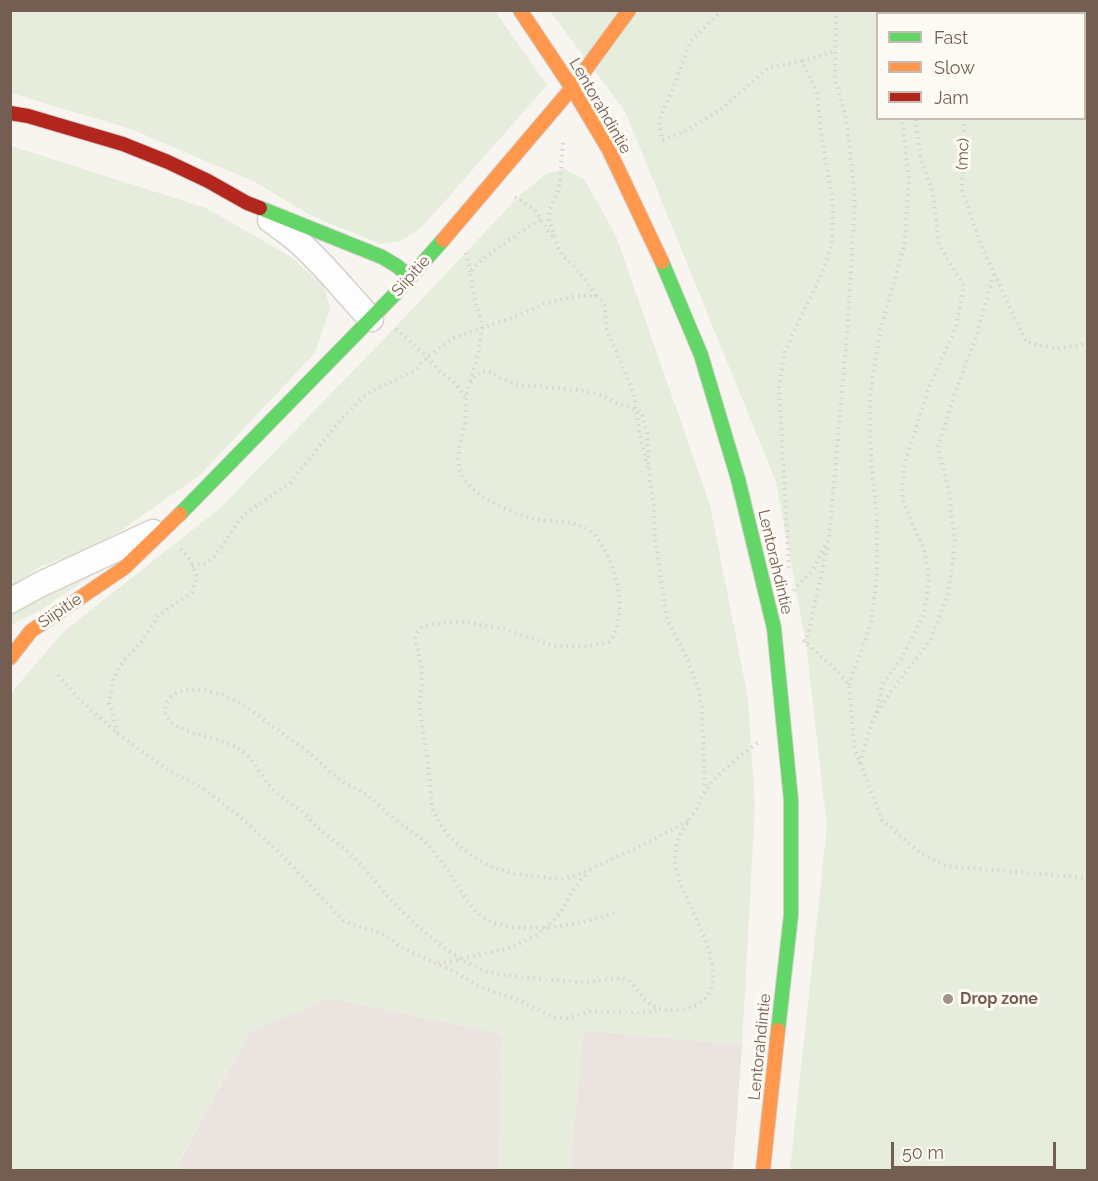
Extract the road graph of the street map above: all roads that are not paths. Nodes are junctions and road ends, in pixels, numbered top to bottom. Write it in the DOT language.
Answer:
graph roads {
  1 [pos="520,10"];
  2 [pos="629,10"];
  3 [pos="572,87"];
  4 [pos="10,113"];
  5 [pos="247,203"];
  6 [pos="410,278"];
  7 [pos="374,315"];
  8 [pos="167,527"];
  9 [pos="10,601"];
  10 [pos="21,634"];
  11 [pos="10,658"];
  12 [pos="763,1170"];
  1 -- 3 [label="street, Lentorahdintie"];
  2 -- 3 [label="street, Siipitie"];
  3 -- 6 [label="street, Siipitie"];
  3 -- 12 [label="street, Lentorahdintie"];
  4 -- 5 [label="street"];
  5 -- 6 [label="street"];
  5 -- 7 [label="street"];
  6 -- 7 [label="street, Siipitie"];
  7 -- 8 [label="street, Siipitie"];
  8 -- 9 [label="street, Siipitie"];
  8 -- 10 [label="street, Siipitie"];
  10 -- 11 [label="street, Siipitie"];
}
